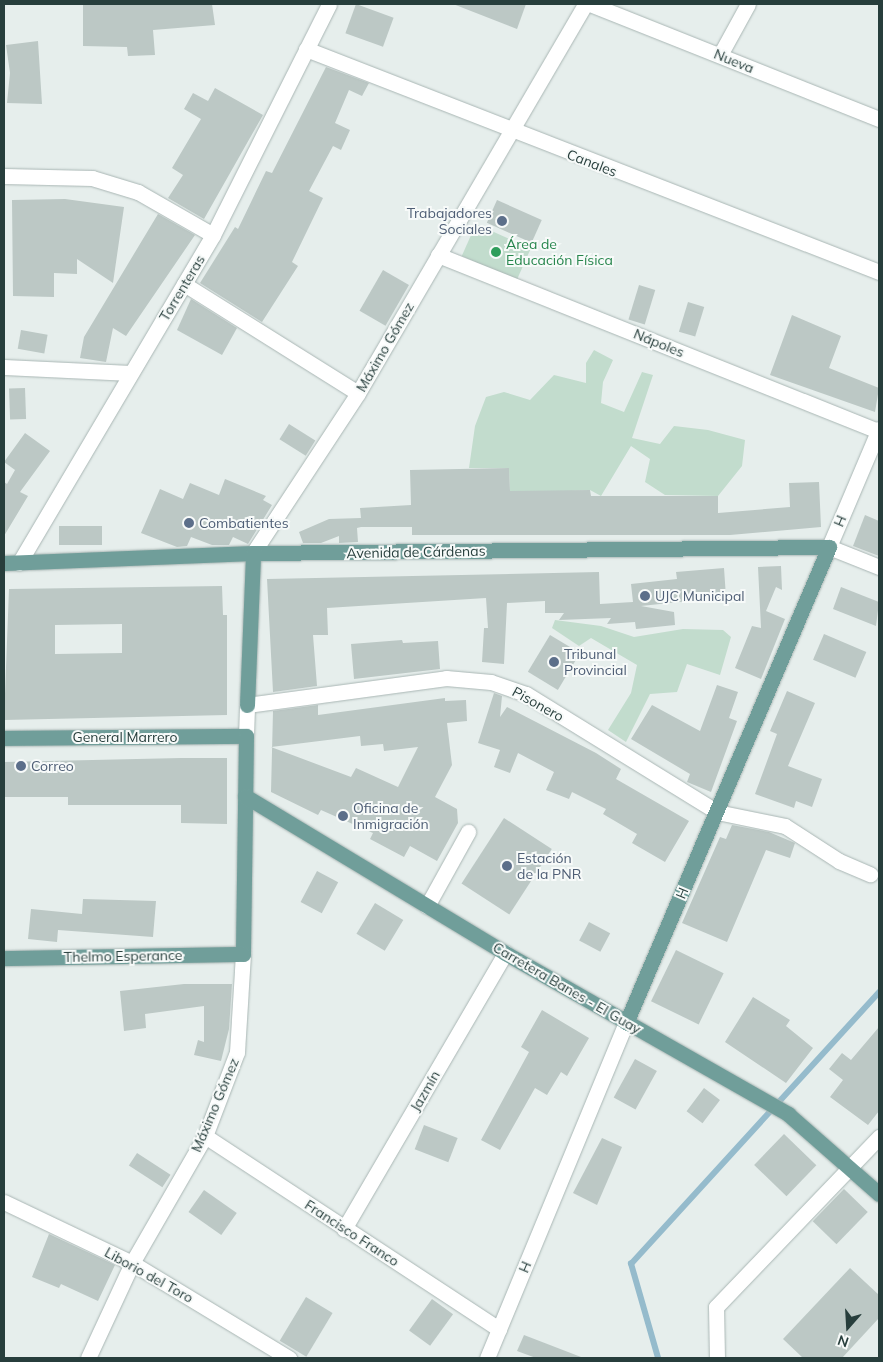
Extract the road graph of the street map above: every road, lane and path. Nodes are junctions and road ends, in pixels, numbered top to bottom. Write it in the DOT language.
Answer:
graph roads {
  1 [pos="329,4"];
  2 [pos="585,4"];
  3 [pos="590,4"];
  4 [pos="748,4"];
  5 [pos="306,50"];
  6 [pos="720,55"];
  7 [pos="879,119"];
  8 [pos="510,132"];
  9 [pos="4,176"];
  10 [pos="213,235"];
  11 [pos="438,254"];
  12 [pos="879,272"];
  13 [pos="184,284"];
  14 [pos="4,366"];
  15 [pos="131,373"];
  16 [pos="358,392"];
  17 [pos="879,431"];
  18 [pos="829,547"];
  19 [pos="253,553"];
  20 [pos="11,563"];
  21 [pos="879,567"];
  22 [pos="247,705"];
  23 [pos="246,736"];
  24 [pos="4,738"];
  25 [pos="245,796"];
  26 [pos="716,812"];
  27 [pos="468,832"];
  28 [pos="870,874"];
  29 [pos="427,906"];
  30 [pos="506,953"];
  31 [pos="243,954"];
  32 [pos="4,958"];
  33 [pos="626,1023"];
  34 [pos="205,1136"];
  35 [pos="879,1137"];
  36 [pos="850,1168"];
  37 [pos="879,1194"];
  38 [pos="4,1202"];
  39 [pos="344,1229"];
  40 [pos="132,1263"];
  41 [pos="500,1329"];
  42 [pos="88,1358"];
  43 [pos="289,1358"];
  44 [pos="487,1358"];
  45 [pos="717,1358"];
  1 -- 5 [label="street, Torrenteras"];
  2 -- 8 [label="street, Máximo Gómez"];
  3 -- 6 [label="street, Nueva"];
  4 -- 6 [label="street"];
  5 -- 8 [label="street, Canales"];
  5 -- 10 [label="street, Torrenteras"];
  6 -- 7 [label="street, Nueva"];
  8 -- 11 [label="street, Máximo Gómez"];
  8 -- 12 [label="street, Canales"];
  9 -- 10 [label="street"];
  10 -- 13 [label="street, Torrenteras"];
  11 -- 16 [label="street, Máximo Gómez"];
  11 -- 17 [label="street, Nápoles"];
  13 -- 15 [label="street, Torrenteras"];
  13 -- 16 [label="street"];
  14 -- 15 [label="street"];
  15 -- 20 [label="street, Torrenteras"];
  16 -- 19 [label="street, Máximo Gómez"];
  17 -- 18 [label="street, H"];
  18 -- 19 [label="main road, Avenida de Cárdenas"];
  18 -- 21 [label="street"];
  18 -- 26 [label="main road, H"];
  19 -- 20 [label="main road, Avenida de Cárdenas"];
  19 -- 22 [label="main road"];
  22 -- 23 [label="street"];
  22 -- 26 [label="street, Pisonero"];
  23 -- 24 [label="main road, General Marrero"];
  23 -- 25 [label="main road, Máximo Gómez"];
  25 -- 29 [label="main road, Carretera Banes - El Guay"];
  25 -- 31 [label="main road, Máximo Gómez"];
  26 -- 28 [label="street"];
  26 -- 33 [label="main road, H"];
  27 -- 29 [label="street"];
  29 -- 30 [label="main road, Carretera Banes - El Guay"];
  30 -- 33 [label="main road, Carretera Banes - El Guay"];
  30 -- 39 [label="street, Jazmín"];
  31 -- 32 [label="main road, Thelmo Esperance"];
  31 -- 34 [label="street, Máximo Gómez"];
  33 -- 36 [label="main road, Carretera Banes - El Guay"];
  33 -- 41 [label="street, H"];
  34 -- 39 [label="street, Francisco Franco"];
  34 -- 40 [label="street, Máximo Gómez"];
  35 -- 36 [label="street"];
  36 -- 37 [label="main road, Carretera Banes - El Guay"];
  36 -- 45 [label="street"];
  38 -- 40 [label="street, Liborio del Toro"];
  39 -- 41 [label="street, Francisco Franco"];
  40 -- 42 [label="street, Máximo Gómez"];
  40 -- 43 [label="street, Liborio del Toro"];
  41 -- 44 [label="street, H"];
}
